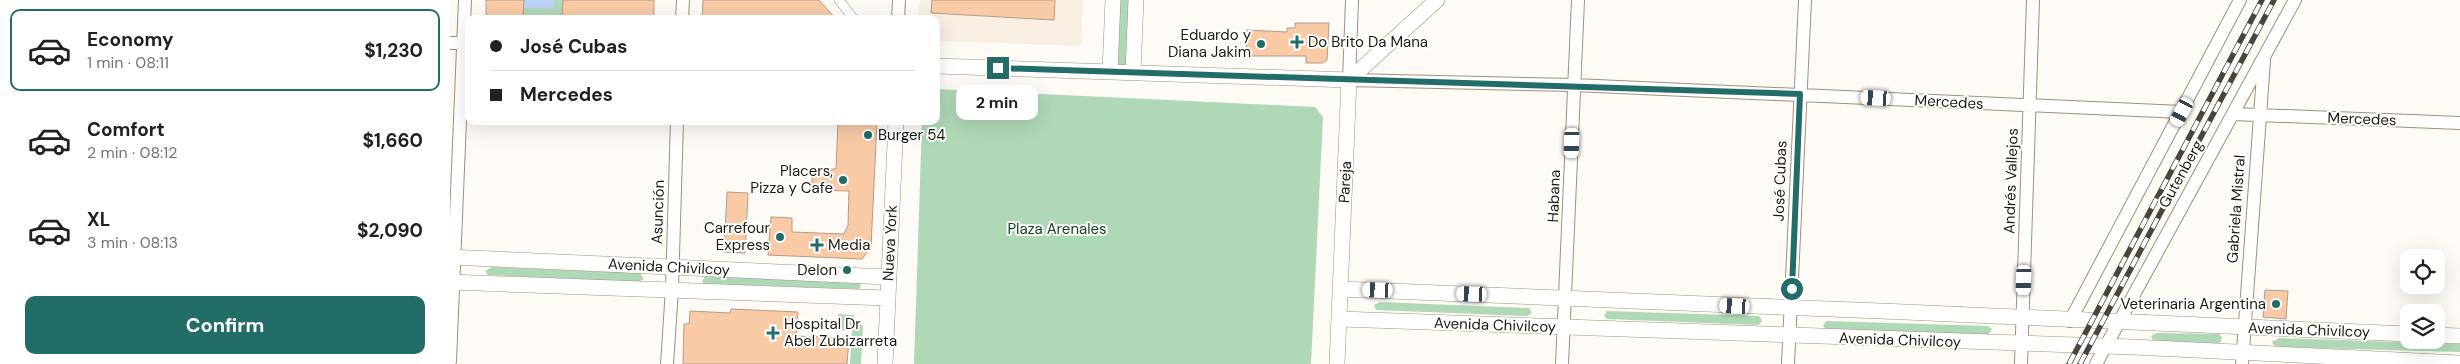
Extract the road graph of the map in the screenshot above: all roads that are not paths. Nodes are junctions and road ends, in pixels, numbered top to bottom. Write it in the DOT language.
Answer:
graph roads {
  1 [pos="465,0"];
  2 [pos="683,0"];
  3 [pos="839,0"];
  4 [pos="899,0"];
  5 [pos="1113,0"];
  6 [pos="1136,0"];
  7 [pos="1352,0"];
  8 [pos="1437,0"];
  9 [pos="1578,0"];
  10 [pos="1805,0"];
  11 [pos="2033,0"];
  12 [pos="2240,0"];
  13 [pos="2295,0"];
  14 [pos="465,15"];
  15 [pos="682,15"];
  16 [pos="851,15"];
  17 [pos="898,15"];
  18 [pos="450,43"];
  19 [pos="465,43"];
  20 [pos="2264,56"];
  21 [pos="465,59"];
  22 [pos="940,66"];
  23 [pos="1110,71"];
  24 [pos="1133,72"];
  25 [pos="1349,80"];
  26 [pos="1574,85"];
  27 [pos="1800,94"];
  28 [pos="2030,107"];
  29 [pos="2182,112"];
  30 [pos="2233,114"];
  31 [pos="2260,115"];
  32 [pos="2460,123"];
  33 [pos="677,125"];
  34 [pos="896,125"];
  35 [pos="453,257"];
  36 [pos="672,267"];
  37 [pos="888,277"];
  38 [pos="452,282"];
  39 [pos="672,289"];
  40 [pos="1340,289"];
  41 [pos="1566,297"];
  42 [pos="887,298"];
  43 [pos="1791,309"];
  44 [pos="2023,318"];
  45 [pos="1340,319"];
  46 [pos="2070,321"];
  47 [pos="2118,323"];
  48 [pos="1565,328"];
  49 [pos="2244,328"];
  50 [pos="2400,334"];
  51 [pos="2445,335"];
  52 [pos="1790,336"];
  53 [pos="2460,336"];
  54 [pos="2023,344"];
  55 [pos="2105,347"];
  56 [pos="2242,358"];
  57 [pos="450,361"];
  58 [pos="2460,363"];
  59 [pos="667,364"];
  60 [pos="885,364"];
  61 [pos="1337,364"];
  62 [pos="1562,364"];
  63 [pos="1788,364"];
  64 [pos="2021,364"];
  65 [pos="2096,364"];
  1 -- 14 [label="street"];
  2 -- 15 [label="street"];
  3 -- 16 [label="street"];
  4 -- 17 [label="street"];
  5 -- 23 [label="street"];
  6 -- 24 [label="street"];
  7 -- 25 [label="street, Pareja"];
  8 -- 25 [label="street"];
  9 -- 26 [label="street, Habana"];
  10 -- 27 [label="street, José Cubas"];
  11 -- 28 [label="street, Andrés Vallejos"];
  12 -- 29 [label="street, Gutenberg"];
  13 -- 20 [label="street, Gutenberg"];
  18 -- 19 [label="street"];
  20 -- 30 [label="street, Gutenberg"];
  20 -- 31 [label="street, Gabriela Mistral"];
  21 -- 35 [label="street"];
  22 -- 23 [label="street, Mercedes"];
  23 -- 24 [label="street, Mercedes"];
  24 -- 25 [label="street, Mercedes"];
  25 -- 26 [label="street, Mercedes"];
  25 -- 40 [label="street, Pareja"];
  26 -- 27 [label="street, Mercedes"];
  26 -- 41 [label="street, Habana"];
  27 -- 28 [label="street, Mercedes"];
  27 -- 43 [label="street, José Cubas"];
  28 -- 29 [label="street, Mercedes"];
  28 -- 44 [label="street, Andrés Vallejos"];
  29 -- 46 [label="street, Gutenberg"];
  30 -- 31 [label="street, Mercedes"];
  30 -- 47 [label="street, Gutenberg"];
  31 -- 32 [label="street, Mercedes"];
  31 -- 49 [label="street, Gabriela Mistral"];
  33 -- 36 [label="street, Asunción"];
  34 -- 37 [label="street, Nueva York"];
  35 -- 36 [label="street, Avenida Chivilcoy"];
  35 -- 38 [label="street"];
  36 -- 37 [label="street, Avenida Chivilcoy"];
  36 -- 39 [label="street, Asunción"];
  37 -- 42 [label="street, Nueva York"];
  38 -- 39 [label="street, Avenida Chivilcoy"];
  38 -- 57 [label="street"];
  39 -- 42 [label="street, Avenida Chivilcoy"];
  39 -- 59 [label="street, Asunción"];
  40 -- 41 [label="street, Avenida Chivilcoy"];
  40 -- 45 [label="street, Pareja"];
  41 -- 43 [label="street, Avenida Chivilcoy"];
  41 -- 48 [label="street, Habana"];
  42 -- 60 [label="street, Nueva York"];
  43 -- 44 [label="street, Avenida Chivilcoy"];
  43 -- 52 [label="street, José Cubas"];
  44 -- 46 [label="street, Avenida Chivilcoy"];
  44 -- 54 [label="street, Andrés Vallejos"];
  45 -- 48 [label="street, Avenida Chivilcoy"];
  45 -- 61 [label="street, Pareja"];
  46 -- 47 [label="street, Avenida Chivilcoy"];
  47 -- 49 [label="street, Avenida Chivilcoy"];
  47 -- 55 [label="street, Gutenberg"];
  48 -- 52 [label="street, Avenida Chivilcoy"];
  48 -- 62 [label="street, Habana"];
  49 -- 50 [label="street, Avenida Chivilcoy"];
  49 -- 56 [label="street, Gabriela Mistral"];
  51 -- 53 [label="street"];
  52 -- 54 [label="street, Avenida Chivilcoy"];
  52 -- 63 [label="street, José Cubas"];
  54 -- 55 [label="street, Avenida Chivilcoy"];
  54 -- 64 [label="street, Andrés Vallejos"];
  55 -- 56 [label="street, Avenida Chivilcoy"];
  55 -- 65 [label="street, Gutenberg"];
  56 -- 58 [label="street, Avenida Chivilcoy"];
}
